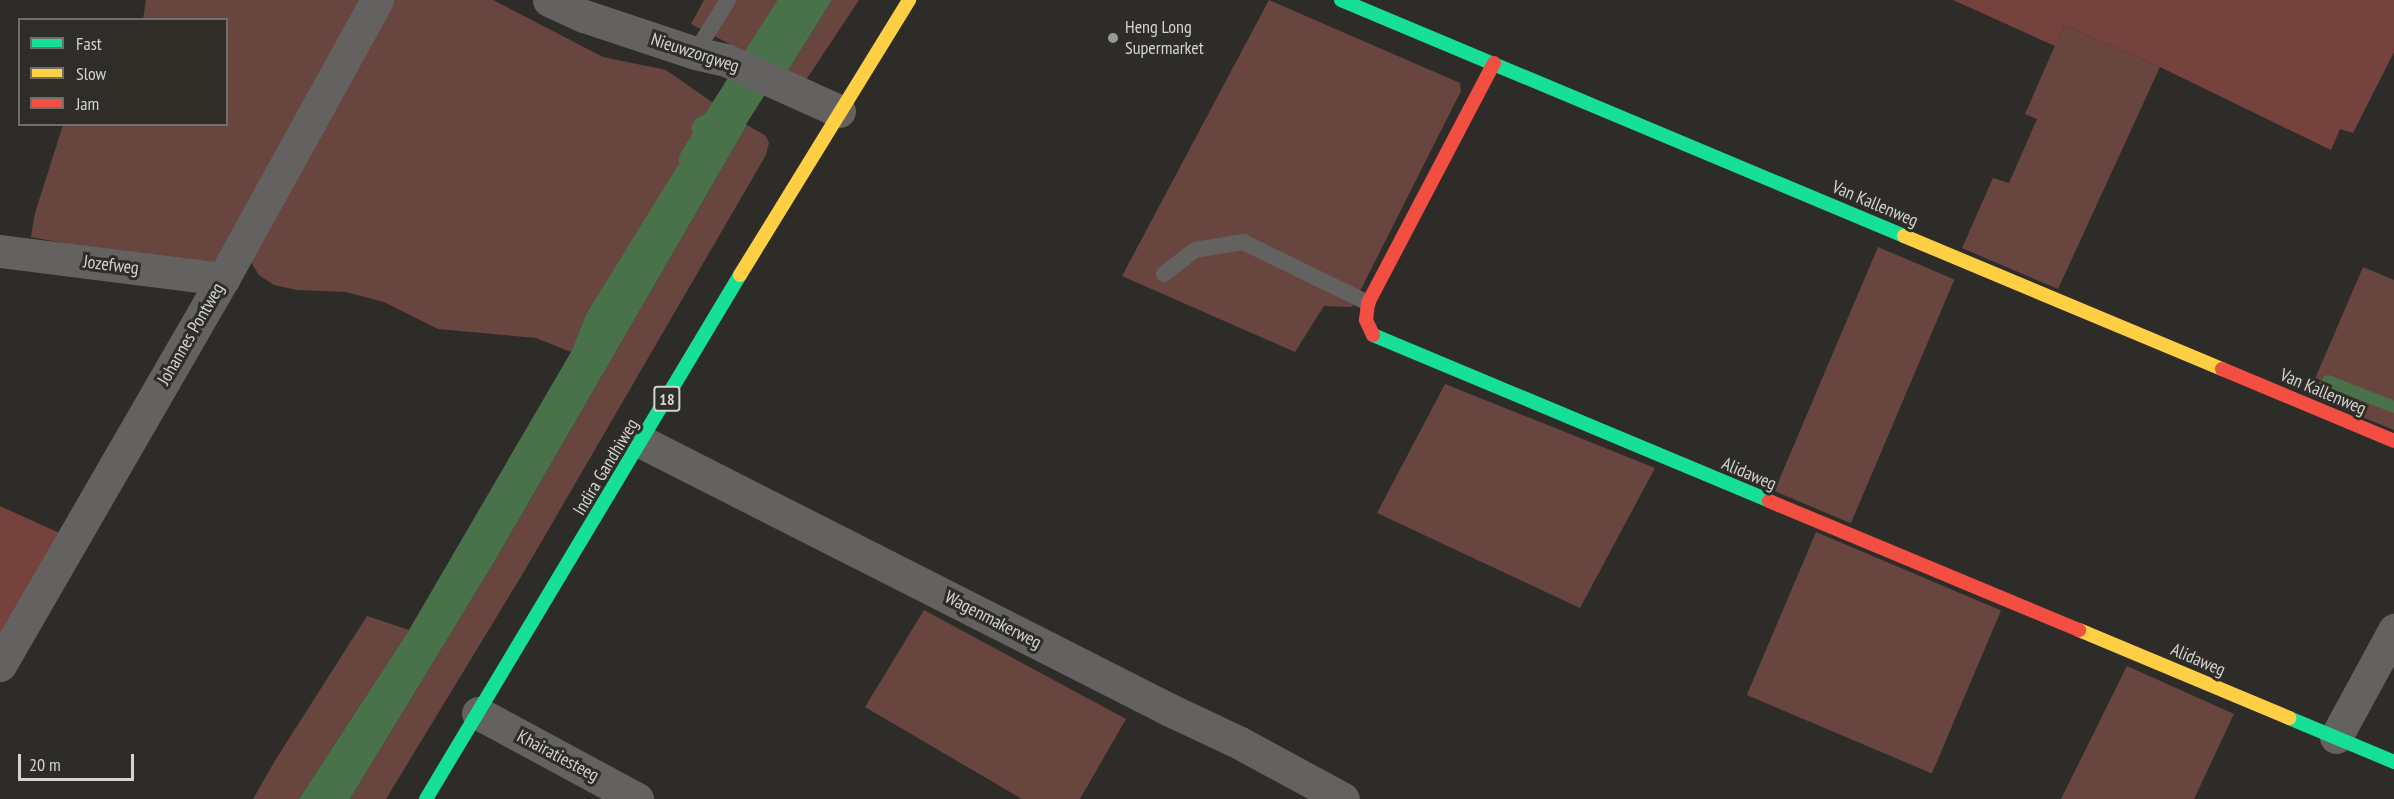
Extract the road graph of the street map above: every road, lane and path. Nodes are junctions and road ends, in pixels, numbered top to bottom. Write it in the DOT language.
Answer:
graph roads {
  1 [pos="377,0"];
  2 [pos="549,0"];
  3 [pos="728,0"];
  4 [pos="909,0"];
  5 [pos="1341,0"];
  6 [pos="695,53"];
  7 [pos="1494,63"];
  8 [pos="838,111"];
  9 [pos="0,251"];
  10 [pos="1164,274"];
  11 [pos="223,279"];
  12 [pos="1368,303"];
  13 [pos="2394,441"];
  14 [pos="642,442"];
  15 [pos="2394,630"];
  16 [pos="0,664"];
  17 [pos="478,713"];
  18 [pos="2336,737"];
  19 [pos="2394,762"];
  20 [pos="426,799"];
  21 [pos="637,799"];
  22 [pos="1343,799"];
  1 -- 11 [label="street, Johannes Pontweg"];
  2 -- 6 [label="street, Nieuwzorgweg"];
  3 -- 6 [label="lane"];
  4 -- 8 [label="street, Indira Gandhiweg / 18"];
  5 -- 7 [label="street, Van Kallenweg"];
  6 -- 8 [label="street, Nieuwzorgweg"];
  7 -- 12 [label="street"];
  7 -- 13 [label="street, Van Kallenweg"];
  8 -- 14 [label="street, Indira Gandhiweg / 18"];
  9 -- 11 [label="street, Jozefweg"];
  10 -- 12 [label="lane"];
  11 -- 16 [label="street, Johannes Pontweg"];
  12 -- 18 [label="street, Alidaweg"];
  14 -- 17 [label="street, Indira Gandhiweg / 18"];
  14 -- 22 [label="street, Wagenmakerweg"];
  15 -- 18 [label="street"];
  17 -- 20 [label="street, Indira Gandhiweg / 18"];
  17 -- 21 [label="street, Khairatiesteeg"];
  18 -- 19 [label="street, Alidaweg"];
}
